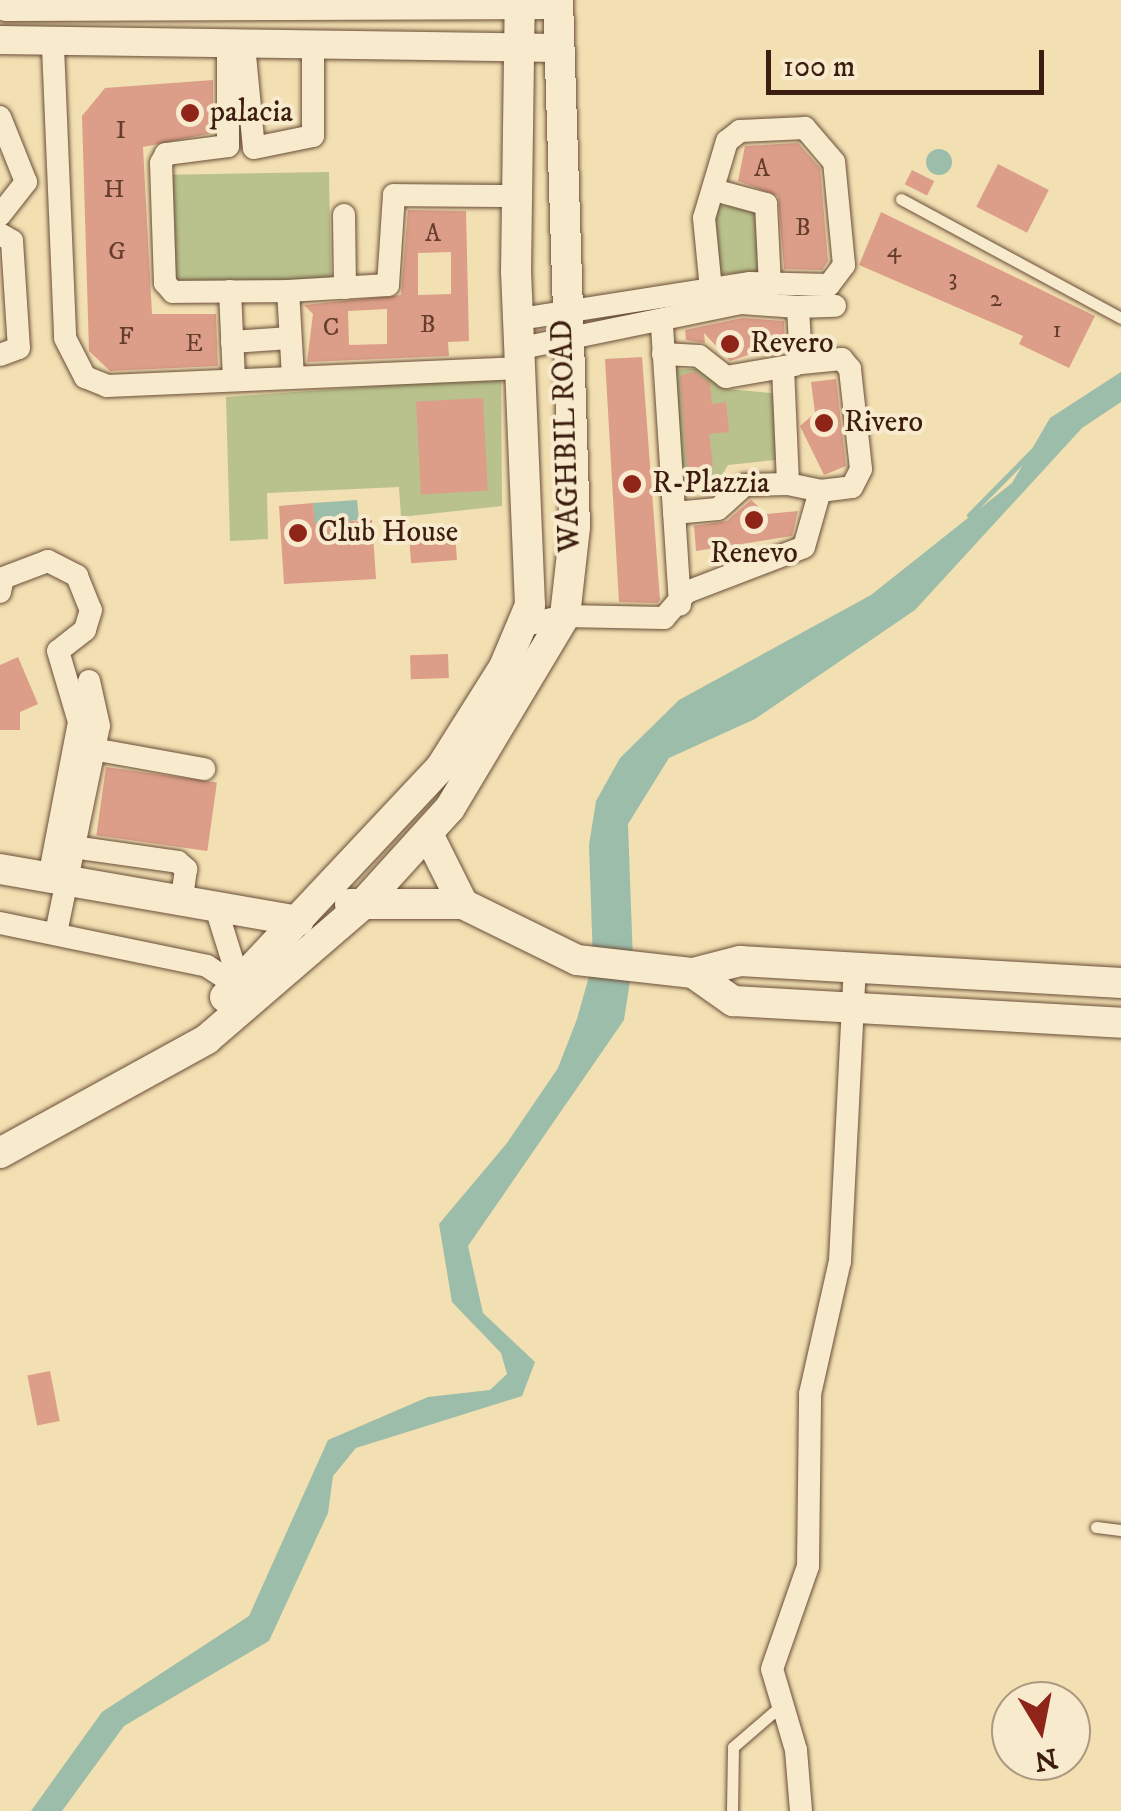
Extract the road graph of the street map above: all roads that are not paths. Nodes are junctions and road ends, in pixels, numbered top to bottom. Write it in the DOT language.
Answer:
graph roads {
  1 [pos="520,2"];
  2 [pos="110,3"];
  3 [pos="558,3"];
  4 [pos="154,4"];
  5 [pos="231,5"];
  6 [pos="343,8"];
  7 [pos="262,10"];
  8 [pos="4,12"];
  9 [pos="0,40"];
  10 [pos="245,45"];
  11 [pos="313,46"];
  12 [pos="344,46"];
  13 [pos="53,47"];
  14 [pos="519,47"];
  15 [pos="556,48"];
  16 [pos="518,112"];
  17 [pos="555,112"];
  18 [pos="0,117"];
  19 [pos="714,190"];
  20 [pos="517,196"];
  21 [pos="900,199"];
  22 [pos="0,215"];
  23 [pos="344,216"];
  24 [pos="0,234"];
  25 [pos="770,287"];
  26 [pos="345,288"];
  27 [pos="711,288"];
  28 [pos="288,291"];
  29 [pos="230,292"];
  30 [pos="836,306"];
  31 [pos="798,308"];
  32 [pos="1121,318"];
  33 [pos="662,326"];
  34 [pos="564,328"];
  35 [pos="290,338"];
  36 [pos="232,342"];
  37 [pos="521,345"];
  38 [pos="0,354"];
  39 [pos="664,354"];
  40 [pos="792,366"];
  41 [pos="293,377"];
  42 [pos="234,380"];
  43 [pos="788,484"];
  44 [pos="820,490"];
  45 [pos="674,512"];
  46 [pos="0,592"];
  47 [pos="680,604"];
  48 [pos="564,616"];
  49 [pos="522,626"];
  50 [pos="88,681"];
  51 [pos="94,750"];
  52 [pos="204,768"];
  53 [pos="412,800"];
  54 [pos="434,829"];
  55 [pos="73,847"];
  56 [pos="0,870"];
  57 [pos="58,879"];
  58 [pos="182,904"];
  59 [pos="463,904"];
  60 [pos="362,905"];
  61 [pos="218,911"];
  62 [pos="307,912"];
  63 [pos="0,923"];
  64 [pos="56,933"];
  65 [pos="856,968"];
  66 [pos="693,973"];
  67 [pos="1121,983"];
  68 [pos="247,992"];
  69 [pos="854,1008"];
  70 [pos="1121,1024"];
  71 [pos="5,1139"];
  72 [pos="1096,1528"];
  73 [pos="1121,1530"];
  74 [pos="777,1708"];
  75 [pos="732,1811"];
  76 [pos="801,1811"];
  1 -- 3 [label="street"];
  1 -- 6 [label="street"];
  1 -- 14 [label="main road, WAGHBIL ROAD"];
  2 -- 4 [label="street"];
  2 -- 8 [label="street"];
  3 -- 15 [label="main road, WAGHBIL ROAD"];
  4 -- 5 [label="street"];
  5 -- 7 [label="street"];
  6 -- 7 [label="street"];
  6 -- 12 [label="street"];
  7 -- 10 [label="street"];
  9 -- 13 [label="street"];
  10 -- 11 [label="street"];
  10 -- 11 [label="street"];
  10 -- 13 [label="street"];
  10 -- 29 [label="street"];
  11 -- 12 [label="street"];
  12 -- 14 [label="street"];
  13 -- 42 [label="street"];
  14 -- 15 [label="street"];
  14 -- 16 [label="main road, WAGHBIL ROAD"];
  15 -- 17 [label="main road, WAGHBIL ROAD"];
  16 -- 17 [label="main road"];
  16 -- 20 [label="main road, WAGHBIL ROAD"];
  17 -- 34 [label="main road, WAGHBIL ROAD"];
  18 -- 22 [label="street"];
  19 -- 25 [label="street"];
  19 -- 25 [label="street"];
  19 -- 27 [label="street"];
  20 -- 26 [label="street"];
  20 -- 37 [label="main road, WAGHBIL ROAD"];
  21 -- 32 [label="lane"];
  23 -- 26 [label="street"];
  24 -- 38 [label="street"];
  25 -- 27 [label="street"];
  26 -- 28 [label="street"];
  27 -- 34 [label="street"];
  28 -- 29 [label="street"];
  28 -- 35 [label="street"];
  29 -- 36 [label="street"];
  30 -- 31 [label="street"];
  31 -- 33 [label="street"];
  31 -- 40 [label="street"];
  33 -- 34 [label="street"];
  33 -- 39 [label="street"];
  34 -- 37 [label="street"];
  34 -- 48 [label="main road, WAGHBIL ROAD"];
  35 -- 36 [label="street"];
  35 -- 41 [label="street"];
  36 -- 42 [label="street"];
  37 -- 41 [label="street"];
  37 -- 49 [label="main road, WAGHBIL ROAD"];
  39 -- 40 [label="street"];
  39 -- 45 [label="street"];
  40 -- 43 [label="street"];
  40 -- 44 [label="street"];
  41 -- 42 [label="street"];
  43 -- 44 [label="street"];
  43 -- 45 [label="street"];
  44 -- 47 [label="street"];
  45 -- 47 [label="street"];
  46 -- 57 [label="street"];
  47 -- 48 [label="street"];
  48 -- 49 [label="street"];
  48 -- 54 [label="main road, WAGHBIL ROAD"];
  49 -- 53 [label="main road, WAGHBIL ROAD"];
  50 -- 51 [label="street"];
  51 -- 52 [label="street"];
  51 -- 55 [label="street"];
  53 -- 54 [label="main road"];
  53 -- 62 [label="main road, WAGHBIL ROAD"];
  54 -- 59 [label="main road"];
  54 -- 60 [label="main road, WAGHBIL ROAD"];
  55 -- 57 [label="street"];
  55 -- 58 [label="street"];
  56 -- 57 [label="main road"];
  57 -- 58 [label="main road"];
  57 -- 64 [label="street"];
  58 -- 61 [label="main road"];
  59 -- 60 [label="main road"];
  59 -- 66 [label="main road"];
  60 -- 62 [label="main road"];
  60 -- 68 [label="main road, WAGHBIL ROAD"];
  61 -- 62 [label="main road"];
  61 -- 68 [label="street"];
  62 -- 68 [label="main road, WAGHBIL ROAD"];
  63 -- 64 [label="street"];
  64 -- 68 [label="street"];
  65 -- 66 [label="main road"];
  65 -- 67 [label="main road"];
  65 -- 69 [label="street"];
  66 -- 69 [label="main road"];
  68 -- 71 [label="main road, WAGHBIL ROAD"];
  69 -- 70 [label="main road"];
  69 -- 74 [label="street"];
  72 -- 73 [label="lane"];
  74 -- 75 [label="lane"];
  74 -- 76 [label="street"];
}
